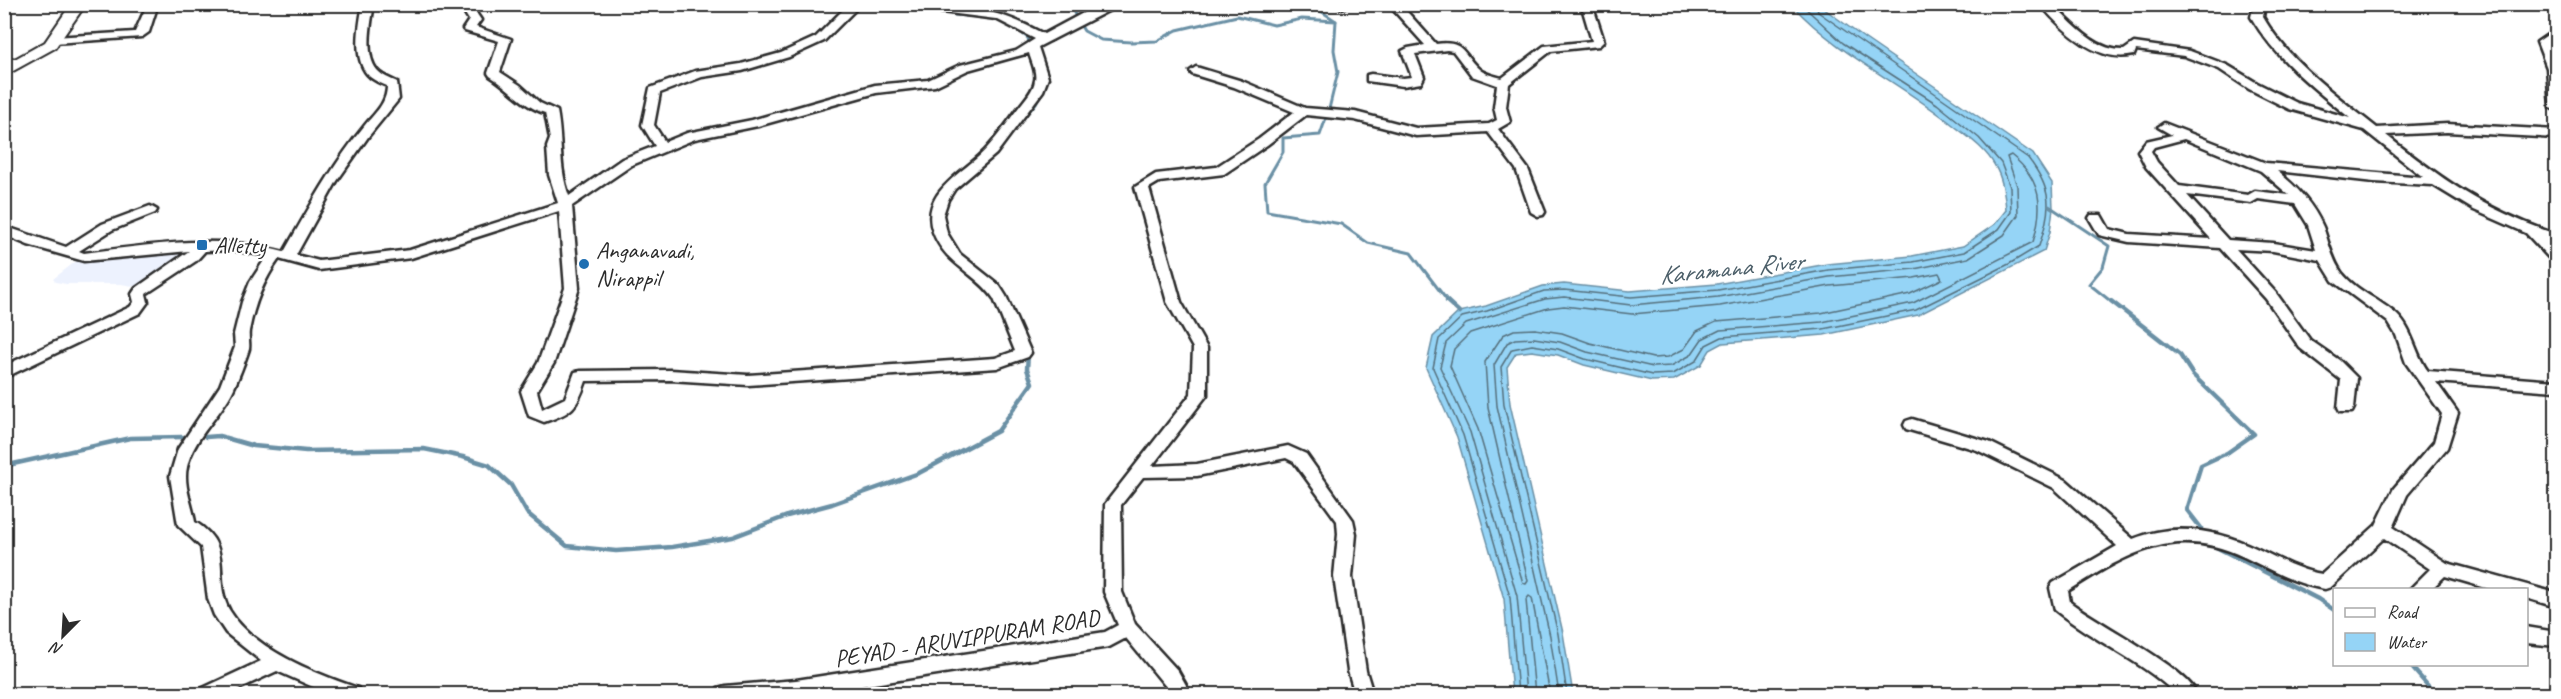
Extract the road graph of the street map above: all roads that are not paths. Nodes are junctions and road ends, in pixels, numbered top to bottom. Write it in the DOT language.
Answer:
graph roads {
  1 [pos="369,4"];
  2 [pos="464,4"];
  3 [pos="856,4"];
  4 [pos="927,4"];
  5 [pos="1106,4"];
  6 [pos="1347,4"];
  7 [pos="1393,4"];
  8 [pos="1586,4"];
  9 [pos="2045,4"];
  10 [pos="2260,4"];
  11 [pos="81,5"];
  12 [pos="1342,5"];
  13 [pos="151,7"];
  14 [pos="2556,32"];
  15 [pos="54,40"];
  16 [pos="1038,43"];
  17 [pos="1433,47"];
  18 [pos="12,62"];
  19 [pos="1196,71"];
  20 [pos="4,72"];
  21 [pos="1371,78"];
  22 [pos="1503,83"];
  23 [pos="2556,107"];
  24 [pos="1303,111"];
  25 [pos="2164,127"];
  26 [pos="1491,128"];
  27 [pos="2371,129"];
  28 [pos="2556,134"];
  29 [pos="2182,136"];
  30 [pos="662,148"];
  31 [pos="2266,168"];
  32 [pos="2436,181"];
  33 [pos="2175,190"];
  34 [pos="2300,200"];
  35 [pos="566,205"];
  36 [pos="150,210"];
  37 [pos="1538,212"];
  38 [pos="2096,218"];
  39 [pos="4,230"];
  40 [pos="2531,231"];
  41 [pos="2556,239"];
  42 [pos="202,245"];
  43 [pos="2224,245"];
  44 [pos="70,251"];
  45 [pos="281,256"];
  46 [pos="2325,256"];
  47 [pos="2556,257"];
  48 [pos="4,373"];
  49 [pos="2423,376"];
  50 [pos="2556,386"];
  51 [pos="2346,408"];
  52 [pos="1912,424"];
  53 [pos="1139,471"];
  54 [pos="2384,529"];
  55 [pos="2130,547"];
  56 [pos="2442,568"];
  57 [pos="2420,588"];
  58 [pos="2513,588"];
  59 [pos="2528,592"];
  60 [pos="2556,600"];
  61 [pos="1128,628"];
  62 [pos="2528,635"];
  63 [pos="2556,639"];
  64 [pos="279,661"];
  65 [pos="855,687"];
  66 [pos="799,691"];
  67 [pos="210,694"];
  68 [pos="351,694"];
  69 [pos="725,694"];
  70 [pos="1182,694"];
  71 [pos="1364,694"];
  72 [pos="2188,694"];
  1 -- 45 [label="street"];
  2 -- 35 [label="street"];
  3 -- 30 [label="street"];
  4 -- 16 [label="street"];
  5 -- 16 [label="street"];
  6 -- 12 [label="street"];
  7 -- 17 [label="street"];
  8 -- 22 [label="street"];
  9 -- 27 [label="street"];
  10 -- 27 [label="street"];
  11 -- 15 [label="main road"];
  13 -- 15 [label="street"];
  14 -- 23 [label="street"];
  15 -- 18 [label="main road"];
  16 -- 30 [label="street"];
  16 -- 35 [label="street"];
  17 -- 21 [label="street"];
  17 -- 22 [label="street"];
  18 -- 20 [label="main road"];
  19 -- 24 [label="street"];
  22 -- 26 [label="street"];
  24 -- 26 [label="street"];
  24 -- 53 [label="street, PEYAD - ARUVIPPURAM ROAD"];
  25 -- 29 [label="street"];
  26 -- 37 [label="street"];
  27 -- 28 [label="street"];
  27 -- 32 [label="street"];
  29 -- 31 [label="street"];
  29 -- 33 [label="street"];
  30 -- 35 [label="street"];
  31 -- 32 [label="street"];
  31 -- 34 [label="street"];
  32 -- 40 [label="street"];
  33 -- 34 [label="street"];
  33 -- 43 [label="street"];
  34 -- 46 [label="street"];
  35 -- 45 [label="street"];
  36 -- 44 [label="street"];
  38 -- 43 [label="street"];
  39 -- 44 [label="street"];
  40 -- 41 [label="street"];
  40 -- 47 [label="street"];
  42 -- 44 [label="street"];
  42 -- 45 [label="street"];
  42 -- 48 [label="street"];
  43 -- 46 [label="street"];
  43 -- 51 [label="street"];
  45 -- 64 [label="street"];
  46 -- 49 [label="street"];
  49 -- 50 [label="street"];
  49 -- 54 [label="street"];
  52 -- 55 [label="street"];
  53 -- 61 [label="street, PEYAD - ARUVIPPURAM ROAD"];
  53 -- 71 [label="street"];
  54 -- 55 [label="street"];
  54 -- 56 [label="street"];
  55 -- 72 [label="street"];
  56 -- 57 [label="street"];
  56 -- 58 [label="street"];
  59 -- 60 [label="street"];
  61 -- 65 [label="street, PEYAD - ARUVIPPURAM ROAD"];
  61 -- 70 [label="street"];
  62 -- 63 [label="street"];
  64 -- 67 [label="street"];
  64 -- 68 [label="street"];
  65 -- 66 [label="street, PEYAD - ARUVIPPURAM ROAD"];
  66 -- 69 [label="street, PEYAD - ARUVIPPURAM ROAD"];
}
